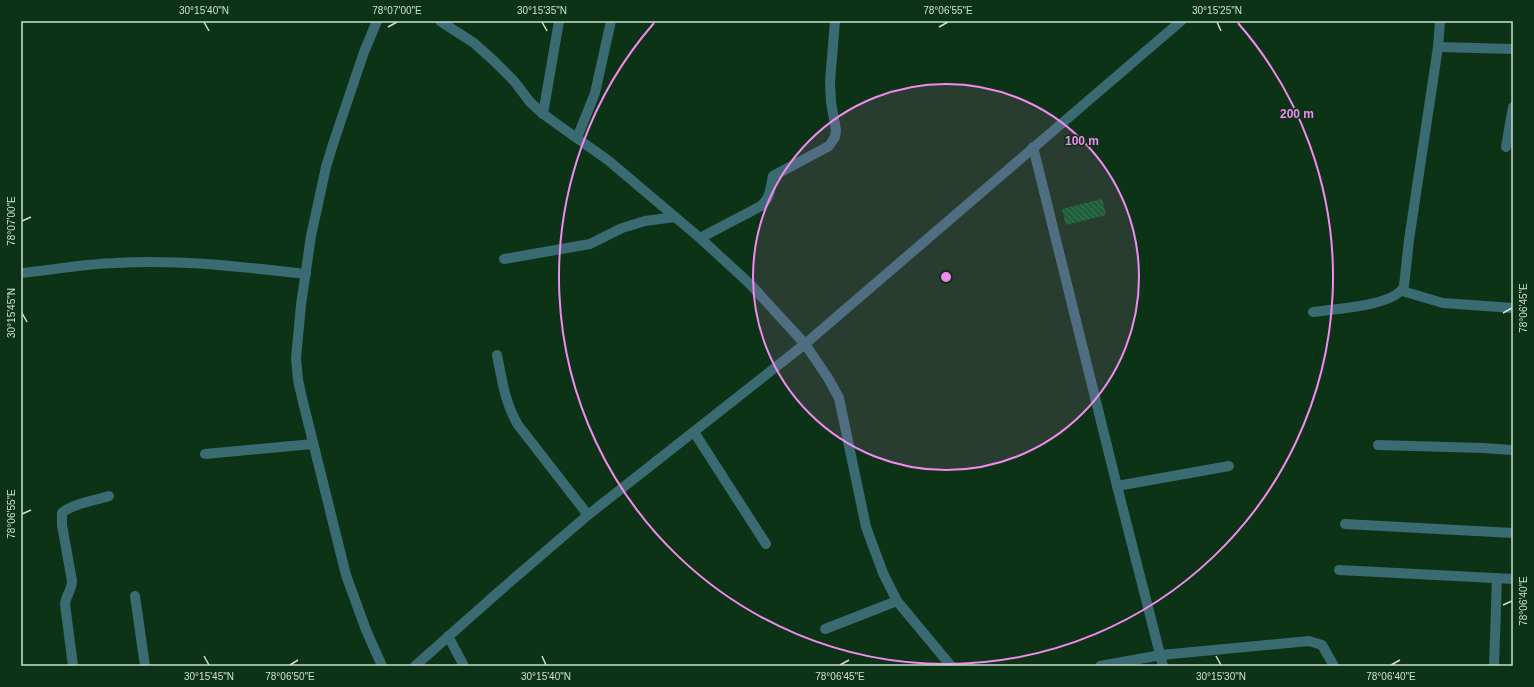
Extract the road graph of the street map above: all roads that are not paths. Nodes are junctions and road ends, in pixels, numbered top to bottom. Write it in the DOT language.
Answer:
graph roads {
  1 [pos="377,21"];
  2 [pos="440,21"];
  3 [pos="559,21"];
  4 [pos="611,21"];
  5 [pos="835,21"];
  6 [pos="1181,21"];
  7 [pos="1440,21"];
  8 [pos="1438,47"];
  9 [pos="1513,49"];
  10 [pos="1513,107"];
  11 [pos="543,114"];
  12 [pos="577,138"];
  13 [pos="1033,147"];
  14 [pos="1506,147"];
  15 [pos="675,217"];
  16 [pos="700,238"];
  17 [pos="504,259"];
  18 [pos="21,273"];
  19 [pos="306,274"];
  20 [pos="1402,291"];
  21 [pos="1513,308"];
  22 [pos="1313,312"];
  23 [pos="805,344"];
  24 [pos="497,355"];
  25 [pos="694,432"];
  26 [pos="313,444"];
  27 [pos="1378,445"];
  28 [pos="1513,450"];
  29 [pos="205,454"];
  30 [pos="1229,466"];
  31 [pos="1117,486"];
  32 [pos="109,496"];
  33 [pos="588,515"];
  34 [pos="1345,524"];
  35 [pos="1513,533"];
  36 [pos="766,544"];
  37 [pos="1339,570"];
  38 [pos="1498,578"];
  39 [pos="1513,579"];
  40 [pos="135,596"];
  41 [pos="898,601"];
  42 [pos="825,629"];
  43 [pos="448,636"];
  44 [pos="1161,655"];
  45 [pos="73,666"];
  46 [pos="145,666"];
  47 [pos="382,666"];
  48 [pos="416,666"];
  49 [pos="464,666"];
  50 [pos="951,666"];
  51 [pos="1100,666"];
  52 [pos="1163,666"];
  53 [pos="1334,666"];
  54 [pos="1494,666"];
  1 -- 19 [label="street"];
  2 -- 11 [label="street"];
  3 -- 11 [label="street"];
  4 -- 12 [label="street"];
  5 -- 16 [label="street"];
  6 -- 13 [label="street"];
  7 -- 8 [label="street"];
  8 -- 9 [label="street"];
  8 -- 20 [label="street"];
  10 -- 14 [label="street"];
  11 -- 12 [label="street"];
  12 -- 15 [label="street"];
  13 -- 23 [label="street"];
  13 -- 31 [label="street"];
  15 -- 16 [label="street"];
  15 -- 17 [label="street"];
  16 -- 23 [label="street"];
  18 -- 19 [label="street"];
  19 -- 26 [label="street"];
  20 -- 21 [label="street"];
  20 -- 22 [label="street"];
  23 -- 25 [label="street"];
  23 -- 41 [label="street"];
  24 -- 33 [label="street"];
  25 -- 33 [label="street"];
  25 -- 36 [label="street"];
  26 -- 29 [label="street"];
  26 -- 47 [label="street"];
  27 -- 28 [label="street"];
  30 -- 31 [label="street"];
  31 -- 44 [label="street"];
  32 -- 45 [label="street"];
  33 -- 43 [label="street"];
  34 -- 35 [label="street"];
  37 -- 38 [label="street"];
  38 -- 39 [label="street"];
  38 -- 54 [label="street"];
  40 -- 46 [label="street"];
  41 -- 42 [label="street"];
  41 -- 50 [label="street"];
  43 -- 48 [label="street"];
  43 -- 49 [label="street"];
  44 -- 51 [label="street"];
  44 -- 52 [label="street"];
  44 -- 53 [label="street"];
}
